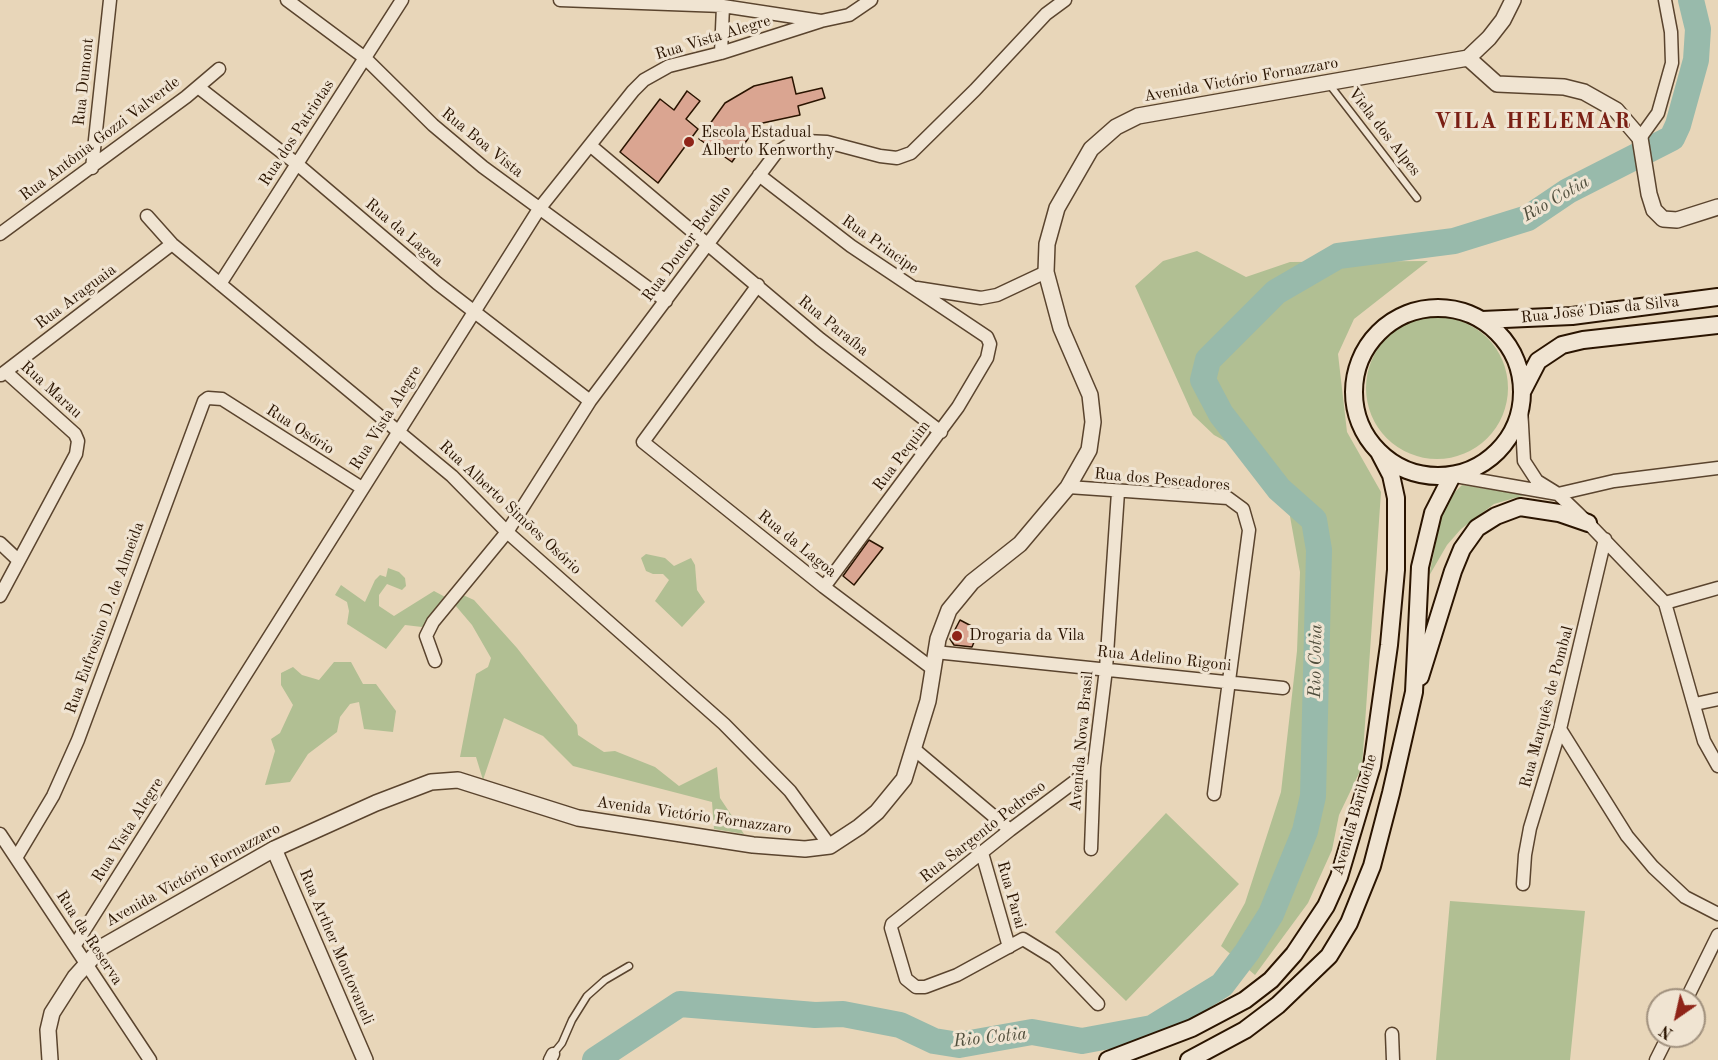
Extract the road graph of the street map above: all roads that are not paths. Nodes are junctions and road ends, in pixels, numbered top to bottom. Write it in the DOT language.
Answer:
graph roads {
  1 [pos="110,0"];
  2 [pos="287,0"];
  3 [pos="402,0"];
  4 [pos="560,0"];
  5 [pos="871,0"];
  6 [pos="1065,0"];
  7 [pos="1513,0"];
  8 [pos="1665,0"];
  9 [pos="694,3"];
  10 [pos="723,6"];
  11 [pos="821,21"];
  12 [pos="721,53"];
  13 [pos="365,58"];
  14 [pos="1468,58"];
  15 [pos="219,69"];
  16 [pos="1328,83"];
  17 [pos="198,87"];
  18 [pos="1640,138"];
  19 [pos="591,146"];
  20 [pos="297,164"];
  21 [pos="92,168"];
  22 [pos="759,175"];
  23 [pos="1418,198"];
  24 [pos="1718,207"];
  25 [pos="539,209"];
  26 [pos="147,216"];
  27 [pos="0,234"];
  28 [pos="708,242"];
  29 [pos="172,244"];
  30 [pos="1046,272"];
  31 [pos="220,284"];
  32 [pos="758,285"];
  33 [pos="913,288"];
  34 [pos="1718,297"];
  35 [pos="666,301"];
  36 [pos="474,309"];
  37 [pos="1482,320"];
  38 [pos="1718,325"];
  39 [pos="987,337"];
  40 [pos="3,374"];
  41 [pos="1522,398"];
  42 [pos="222,399"];
  43 [pos="590,401"];
  44 [pos="398,431"];
  45 [pos="941,432"];
  46 [pos="1379,452"];
  47 [pos="1718,468"];
  48 [pos="1453,476"];
  49 [pos="1068,487"];
  50 [pos="362,488"];
  51 [pos="1118,492"];
  52 [pos="1558,494"];
  53 [pos="1588,523"];
  54 [pos="507,532"];
  55 [pos="1605,539"];
  56 [pos="0,543"];
  57 [pos="18,560"];
  58 [pos="824,587"];
  59 [pos="1718,588"];
  60 [pos="0,596"];
  61 [pos="1665,603"];
  62 [pos="935,652"];
  63 [pos="435,661"];
  64 [pos="933,669"];
  65 [pos="1106,669"];
  66 [pos="1230,682"];
  67 [pos="1283,688"];
  68 [pos="1414,692"];
  69 [pos="1718,699"];
  70 [pos="1695,704"];
  71 [pos="1560,729"];
  72 [pos="914,749"];
  73 [pos="1718,766"];
  74 [pos="1094,767"];
  75 [pos="1214,794"];
  76 [pos="1010,830"];
  77 [pos="0,834"];
  78 [pos="830,846"];
  79 [pos="274,849"];
  80 [pos="1091,849"];
  81 [pos="982,852"];
  82 [pos="16,858"];
  83 [pos="1523,884"];
  84 [pos="1718,914"];
  85 [pos="1718,935"];
  86 [pos="75,945"];
  87 [pos="1009,947"];
  88 [pos="86,964"];
  89 [pos="628,966"];
  90 [pos="1692,988"];
  91 [pos="1098,1004"];
  92 [pos="1392,1034"];
  93 [pos="551,1057"];
  94 [pos="50,1060"];
  95 [pos="150,1060"];
  96 [pos="365,1060"];
  97 [pos="1108,1060"];
  98 [pos="1189,1060"];
  99 [pos="1393,1060"];
  1 -- 21 [label="street, Rua Dumont"];
  2 -- 13 [label="street, Rua Boa Vista"];
  3 -- 13 [label="street, Rua dos Patriotas"];
  4 -- 9 [label="street"];
  5 -- 11 [label="street"];
  6 -- 22 [label="street, Rua Doutor Botelho"];
  7 -- 14 [label="street"];
  8 -- 18 [label="street"];
  9 -- 10 [label="street"];
  10 -- 11 [label="street"];
  10 -- 12 [label="street"];
  11 -- 12 [label="street, Rua Vista Alegre"];
  12 -- 19 [label="street, Rua Vista Alegre"];
  13 -- 20 [label="street, Rua dos Patriotas"];
  13 -- 25 [label="street, Rua Boa Vista"];
  14 -- 16 [label="street, Avenida Victório Fornazzaro"];
  14 -- 18 [label="street"];
  15 -- 17 [label="street, Rua Antônia Gozzi Valverde"];
  16 -- 23 [label="lane, Viela dos Alpes"];
  16 -- 30 [label="street, Avenida Victório Fornazzaro"];
  17 -- 20 [label="street, Rua da Lagoa"];
  17 -- 21 [label="street, Rua Antônia Gozzi Valverde"];
  18 -- 24 [label="street"];
  19 -- 25 [label="street, Rua Vista Alegre"];
  19 -- 28 [label="street, Rua Paraíba"];
  20 -- 31 [label="street, Rua dos Patriotas"];
  20 -- 36 [label="street, Rua da Lagoa"];
  21 -- 27 [label="street, Rua Antônia Gozzi Valverde"];
  22 -- 28 [label="street, Rua Doutor Botelho"];
  22 -- 33 [label="street, Rua Principe"];
  25 -- 35 [label="street, Rua Boa Vista"];
  25 -- 36 [label="street, Rua Vista Alegre"];
  26 -- 29 [label="street, Rua Alberto Simões Osório"];
  28 -- 32 [label="street, Rua Paraíba"];
  28 -- 35 [label="street, Rua Doutor Botelho"];
  29 -- 31 [label="street, Rua Alberto Simões Osório"];
  29 -- 40 [label="street, Rua Araguaia"];
  30 -- 33 [label="street"];
  30 -- 49 [label="street, Avenida Victório Fornazzaro"];
  31 -- 44 [label="street, Rua Alberto Simões Osório"];
  32 -- 45 [label="street, Rua Paraíba"];
  32 -- 58 [label="street, Rua da Lagoa"];
  33 -- 39 [label="street, Rua Principe"];
  34 -- 37 [label="main road, Rua José Dias da Silva"];
  35 -- 43 [label="street, Rua Doutor Botelho"];
  36 -- 43 [label="street, Rua da Lagoa"];
  36 -- 44 [label="street, Rua Vista Alegre"];
  37 -- 41 [label="main road"];
  37 -- 46 [label="main road"];
  38 -- 41 [label="main road, Rua José Dias da Silva"];
  39 -- 45 [label="street, Rua Pequim"];
  40 -- 57 [label="street, Rua Marau"];
  41 -- 48 [label="main road"];
  41 -- 52 [label="street"];
  42 -- 50 [label="street, Rua Osório"];
  42 -- 82 [label="street, Rua Eufrosino D. de Almeida"];
  43 -- 54 [label="street, Rua Doutor Botelho"];
  44 -- 50 [label="street, Rua Vista Alegre"];
  44 -- 54 [label="street, Rua Alberto Simões Osório"];
  45 -- 58 [label="street, Rua Pequim"];
  46 -- 48 [label="main road"];
  46 -- 97 [label="main road, Avenida Bariloche"];
  47 -- 52 [label="street"];
  48 -- 52 [label="street"];
  48 -- 68 [label="main road, Avenida Bariloche"];
  49 -- 51 [label="street, Rua dos Pescadores"];
  49 -- 62 [label="street, Avenida Victório Fornazzaro"];
  50 -- 86 [label="street, Rua Vista Alegre"];
  51 -- 65 [label="street, Avenida Nova Brasil"];
  51 -- 66 [label="street, Rua dos Pescadores"];
  52 -- 53 [label="street"];
  53 -- 55 [label="street"];
  53 -- 68 [label="main road"];
  54 -- 63 [label="street, Rua Doutor Botelho"];
  54 -- 78 [label="street, Rua Alberto Simões Osório"];
  55 -- 61 [label="street"];
  55 -- 71 [label="street, Rua Marquês de Pombal"];
  56 -- 57 [label="street"];
  57 -- 60 [label="street"];
  58 -- 64 [label="street, Rua da Lagoa"];
  59 -- 61 [label="street"];
  61 -- 70 [label="street"];
  62 -- 64 [label="street, Avenida Victório Fornazzaro"];
  62 -- 65 [label="street, Rua Adelino Rigoni"];
  64 -- 72 [label="street, Avenida Victório Fornazzaro"];
  65 -- 66 [label="street, Rua Adelino Rigoni"];
  65 -- 74 [label="street, Avenida Nova Brasil"];
  66 -- 67 [label="street, Rua Adelino Rigoni"];
  66 -- 75 [label="street"];
  68 -- 98 [label="main road, Avenida Bariloche"];
  69 -- 70 [label="street"];
  70 -- 73 [label="street"];
  71 -- 83 [label="street, Rua Marquês de Pombal"];
  71 -- 84 [label="street"];
  72 -- 76 [label="street"];
  72 -- 78 [label="street, Avenida Victório Fornazzaro"];
  74 -- 76 [label="street, Rua Sargento Pedroso"];
  74 -- 80 [label="street, Avenida Nova Brasil"];
  76 -- 81 [label="street, Rua Sargento Pedroso"];
  77 -- 82 [label="street, Rua da Reserva"];
  78 -- 79 [label="street, Avenida Victório Fornazzaro"];
  79 -- 88 [label="street, Avenida Victório Fornazzaro"];
  79 -- 96 [label="street, Rua Arther Montovaneli"];
  81 -- 87 [label="street, Rua Parai"];
  81 -- 87 [label="street, Rua Sargento Pedroso"];
  82 -- 86 [label="street, Rua da Reserva"];
  85 -- 90 [label="street"];
  86 -- 88 [label="street, Rua da Reserva"];
  87 -- 91 [label="street"];
  88 -- 94 [label="street, Avenida Victório Fornazzaro"];
  88 -- 95 [label="street, Rua da Reserva"];
  89 -- 93 [label="lane"];
  92 -- 99 [label="street"];
}
